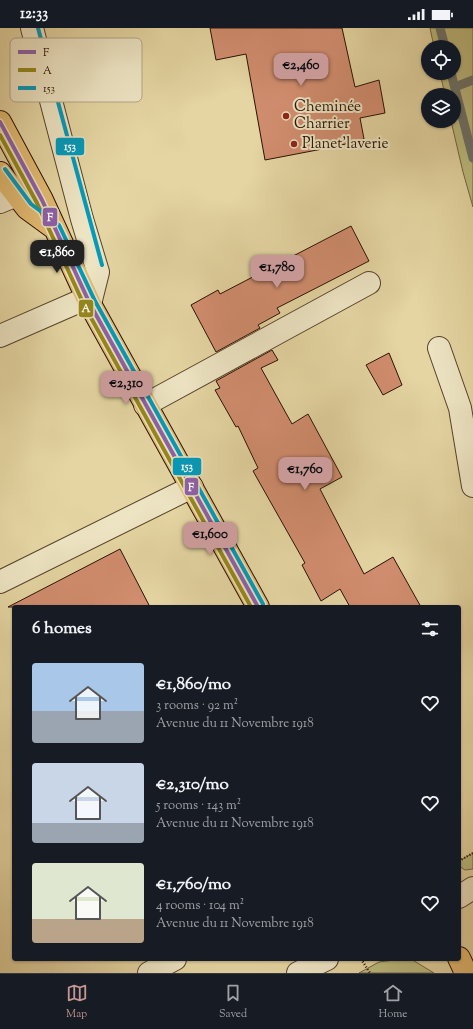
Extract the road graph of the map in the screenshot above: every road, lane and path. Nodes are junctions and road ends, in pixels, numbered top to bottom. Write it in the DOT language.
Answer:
graph roads {
  1 [pos="32,28"];
  2 [pos="35,38"];
  3 [pos="51,102"];
  4 [pos="0,122"];
  5 [pos="0,173"];
  6 [pos="9,198"];
  7 [pos="54,228"];
  8 [pos="369,283"];
  9 [pos="88,301"];
  10 [pos="0,336"];
  11 [pos="439,348"];
  12 [pos="145,405"];
  13 [pos="473,486"];
  14 [pos="192,487"];
  15 [pos="0,582"];
  16 [pos="257,605"];
  17 [pos="473,853"];
  18 [pos="461,860"];
  19 [pos="473,888"];
  20 [pos="461,896"];
  21 [pos="171,961"];
  22 [pos="323,961"];
  23 [pos="362,961"];
  24 [pos="460,961"];
  25 [pos="149,973"];
  26 [pos="298,973"];
  27 [pos="370,973"];
  28 [pos="466,973"];
  1 -- 2 [label="street"];
  3 -- 9 [label="street"];
  4 -- 7 [label="main road"];
  5 -- 6 [label="main road"];
  6 -- 7 [label="main road"];
  7 -- 9 [label="main road"];
  8 -- 12 [label="street"];
  9 -- 10 [label="street"];
  9 -- 12 [label="main road"];
  11 -- 13 [label="street"];
  12 -- 14 [label="main road"];
  14 -- 15 [label="street"];
  14 -- 16 [label="main road"];
  17 -- 18 [label="path"];
  19 -- 20 [label="street"];
  21 -- 25 [label="street"];
  22 -- 26 [label="street"];
  23 -- 27 [label="path"];
  24 -- 28 [label="main road"];
}
